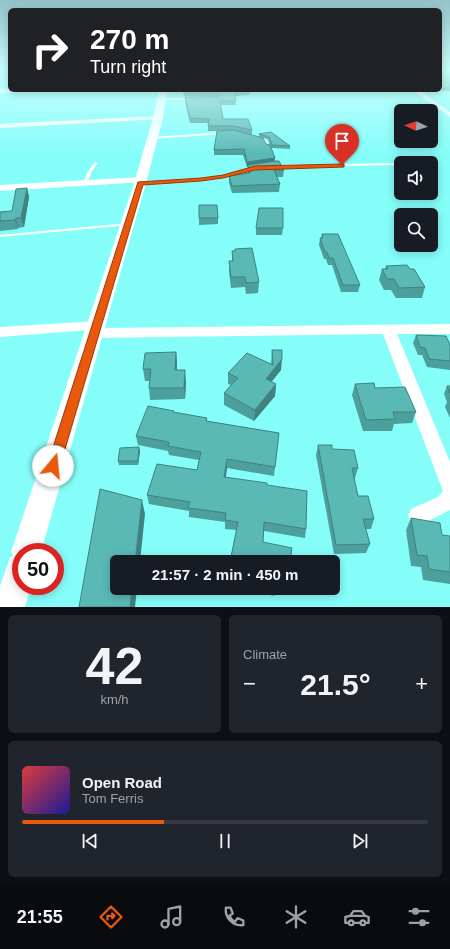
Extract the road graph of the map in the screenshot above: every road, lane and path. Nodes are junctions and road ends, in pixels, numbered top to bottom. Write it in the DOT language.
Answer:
graph roads {
  1 [pos="162,98"];
  2 [pos="190,98"];
  3 [pos="427,98"];
  4 [pos="194,99"];
  5 [pos="450,115"];
  6 [pos="158,118"];
  7 [pos="0,126"];
  8 [pos="226,133"];
  9 [pos="254,137"];
  10 [pos="152,138"];
  11 [pos="268,148"];
  12 [pos="96,163"];
  13 [pos="394,164"];
  14 [pos="268,167"];
  15 [pos="262,168"];
  16 [pos="141,182"];
  17 [pos="85,183"];
  18 [pos="0,188"];
  19 [pos="128,224"];
  20 [pos="0,236"];
  21 [pos="96,329"];
  22 [pos="450,329"];
  23 [pos="388,330"];
  24 [pos="0,332"];
  25 [pos="450,485"];
  26 [pos="450,497"];
  27 [pos="418,516"];
  28 [pos="26,543"];
  1 -- 6 [label="main road"];
  2 -- 4 [label="lane"];
  3 -- 5 [label="street"];
  6 -- 7 [label="street"];
  6 -- 10 [label="main road"];
  8 -- 10 [label="lane"];
  9 -- 11 [label="lane"];
  10 -- 16 [label="main road"];
  12 -- 17 [label="lane"];
  13 -- 14 [label="lane"];
  15 -- 16 [label="lane"];
  16 -- 17 [label="street"];
  16 -- 19 [label="main road"];
  17 -- 18 [label="street"];
  19 -- 20 [label="lane"];
  19 -- 21 [label="main road"];
  21 -- 23 [label="street"];
  21 -- 24 [label="street"];
  21 -- 28 [label="main road"];
  22 -- 23 [label="street"];
  23 -- 25 [label="street"];
  26 -- 27 [label="street"];
}
